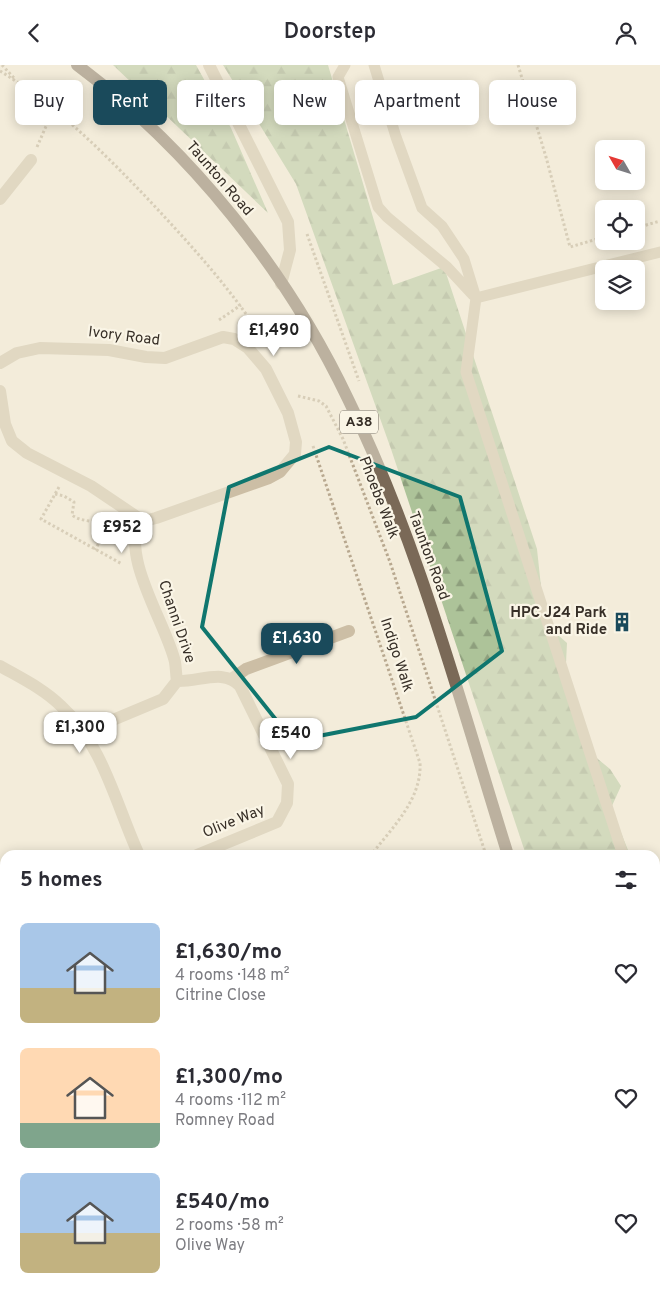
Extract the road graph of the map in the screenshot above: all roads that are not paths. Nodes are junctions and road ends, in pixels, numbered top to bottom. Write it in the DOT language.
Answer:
graph roads {
  1 [pos="77,65"];
  2 [pos="209,65"];
  3 [pos="345,65"];
  4 [pos="374,65"];
  5 [pos="31,160"];
  6 [pos="5,184"];
  7 [pos="0,199"];
  8 [pos="660,252"];
  9 [pos="281,284"];
  10 [pos="476,298"];
  11 [pos="0,363"];
  12 [pos="0,391"];
  13 [pos="140,519"];
  14 [pos="349,631"];
  15 [pos="0,666"];
  16 [pos="233,678"];
  17 [pos="177,681"];
  18 [pos="87,737"];
  19 [pos="137,850"];
  20 [pos="208,850"];
  21 [pos="506,850"];
  22 [pos="621,850"];
  1 -- 9 [label="main road, Taunton Road / A38"];
  2 -- 9 [label="street, Taunton Road"];
  3 -- 10 [label="lane"];
  4 -- 10 [label="lane"];
  5 -- 6 [label="street"];
  6 -- 7 [label="street"];
  8 -- 10 [label="lane"];
  9 -- 21 [label="main road, Taunton Road / A38"];
  10 -- 22 [label="lane"];
  11 -- 13 [label="street, Ivory Road"];
  12 -- 13 [label="street"];
  13 -- 17 [label="street, Channi Drive"];
  14 -- 16 [label="street"];
  15 -- 18 [label="street"];
  16 -- 17 [label="street"];
  16 -- 20 [label="street, Olive Way"];
  17 -- 18 [label="street, Channi Drive"];
  18 -- 19 [label="street"];
}
